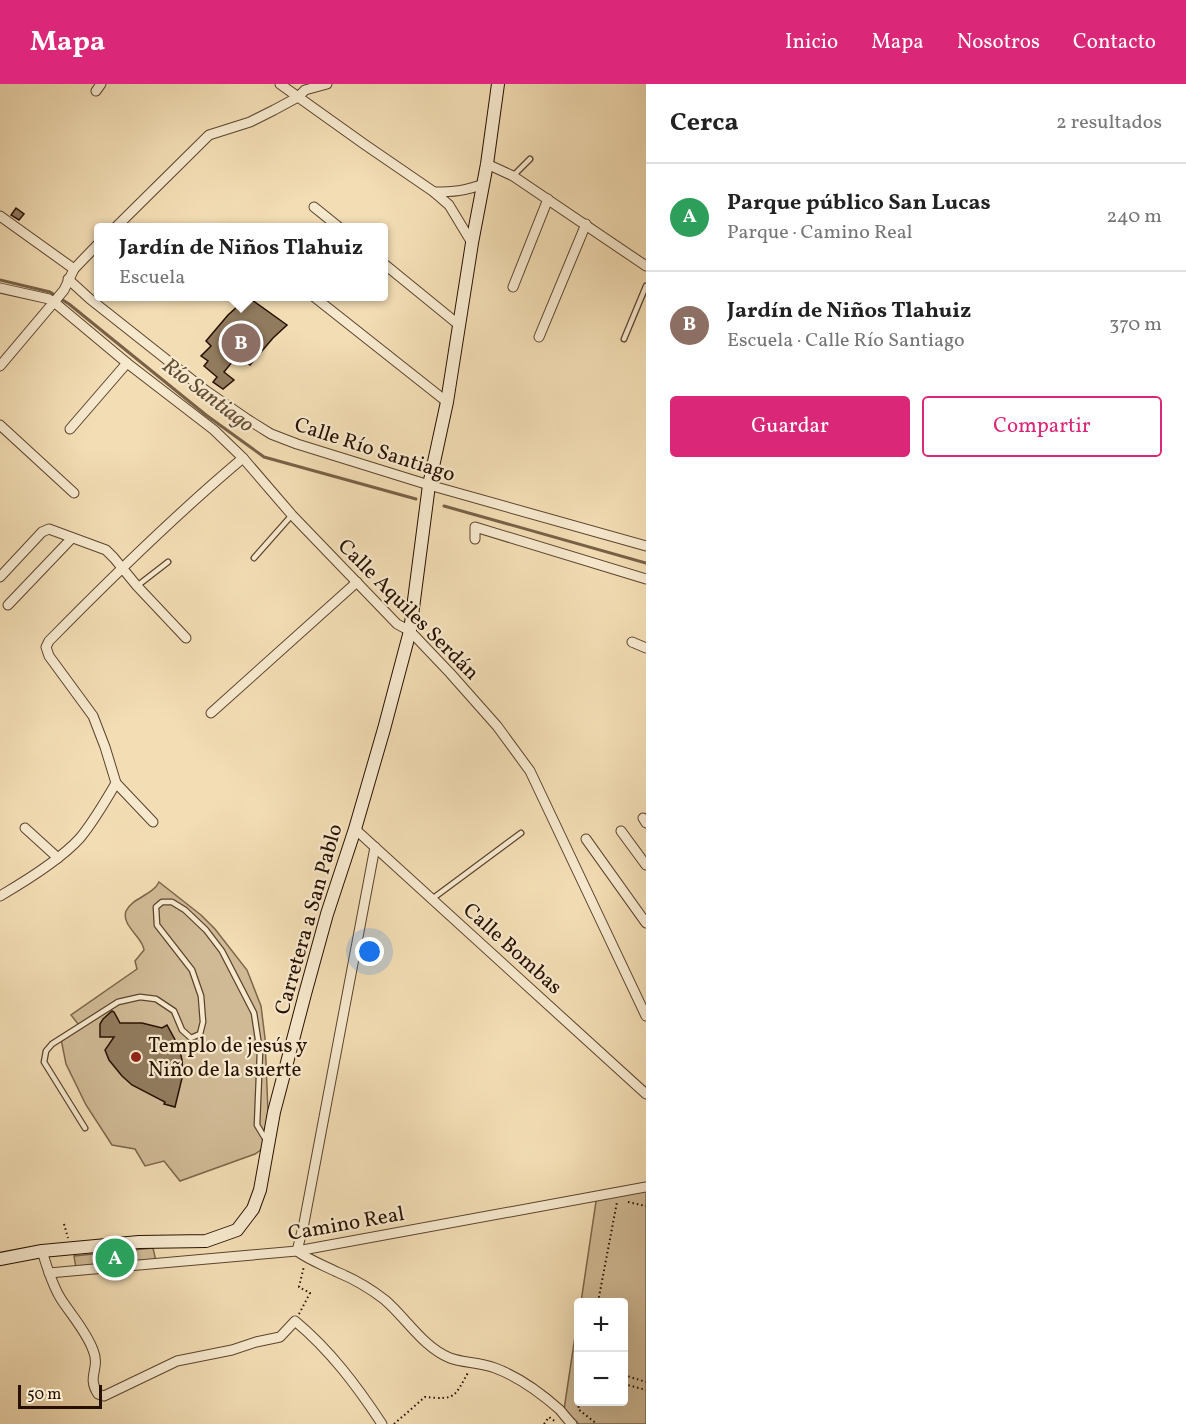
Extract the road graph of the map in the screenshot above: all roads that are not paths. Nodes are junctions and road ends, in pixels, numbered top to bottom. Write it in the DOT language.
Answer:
graph roads {
  1 [pos="280,84"];
  2 [pos="327,84"];
  3 [pos="498,84"];
  4 [pos="298,97"];
  5 [pos="530,159"];
  6 [pos="487,164"];
  7 [pos="513,176"];
  8 [pos="484,184"];
  9 [pos="434,192"];
  10 [pos="548,199"];
  11 [pos="314,207"];
  12 [pos="0,216"];
  13 [pos="120,223"];
  14 [pos="334,223"];
  15 [pos="586,224"];
  16 [pos="472,243"];
  17 [pos="94,249"];
  18 [pos="388,266"];
  19 [pos="646,266"];
  20 [pos="74,269"];
  21 [pos="68,279"];
  22 [pos="646,285"];
  23 [pos="513,287"];
  24 [pos="0,288"];
  25 [pos="54,301"];
  26 [pos="318,301"];
  27 [pos="459,325"];
  28 [pos="539,337"];
  29 [pos="624,339"];
  30 [pos="127,363"];
  31 [pos="0,366"];
  32 [pos="447,402"];
  33 [pos="0,425"];
  34 [pos="70,429"];
  35 [pos="243,458"];
  36 [pos="429,486"];
  37 [pos="74,494"];
  38 [pos="292,515"];
  39 [pos="72,538"];
  40 [pos="475,539"];
  41 [pos="646,546"];
  42 [pos="254,558"];
  43 [pos="168,562"];
  44 [pos="121,568"];
  45 [pos="0,577"];
  46 [pos="646,579"];
  47 [pos="357,582"];
  48 [pos="137,586"];
  49 [pos="8,605"];
  50 [pos="410,631"];
  51 [pos="186,638"];
  52 [pos="632,642"];
  53 [pos="646,648"];
  54 [pos="210,714"];
  55 [pos="116,783"];
  56 [pos="153,822"];
  57 [pos="25,828"];
  58 [pos="355,829"];
  59 [pos="621,831"];
  60 [pos="521,833"];
  61 [pos="586,839"];
  62 [pos="375,847"];
  63 [pos="58,858"];
  64 [pos="646,865"];
  65 [pos="0,896"];
  66 [pos="432,899"];
  67 [pos="646,923"];
  68 [pos="646,1016"];
  69 [pos="646,1094"];
  70 [pos="85,1128"];
  71 [pos="269,1144"];
  72 [pos="646,1187"];
  73 [pos="42,1251"];
  74 [pos="297,1251"];
  75 [pos="0,1259"];
  76 [pos="49,1273"];
  77 [pos="382,1424"];
  78 [pos="572,1424"];
  1 -- 4 [label="street"];
  2 -- 4 [label="street"];
  3 -- 6 [label="main road, Carretera a San Pablo"];
  4 -- 9 [label="street"];
  4 -- 13 [label="street"];
  5 -- 7 [label="lane"];
  6 -- 7 [label="street"];
  6 -- 8 [label="main road, Carretera a San Pablo"];
  7 -- 10 [label="street"];
  8 -- 9 [label="street"];
  8 -- 16 [label="main road, Carretera a San Pablo"];
  9 -- 16 [label="street"];
  10 -- 15 [label="street"];
  10 -- 23 [label="street"];
  11 -- 14 [label="street"];
  12 -- 20 [label="street"];
  15 -- 19 [label="street"];
  15 -- 28 [label="street"];
  16 -- 27 [label="main road, Carretera a San Pablo"];
  17 -- 20 [label="street"];
  18 -- 27 [label="street"];
  20 -- 21 [label="street"];
  21 -- 25 [label="street"];
  21 -- 36 [label="street, Calle Río Santiago"];
  22 -- 29 [label="lane"];
  24 -- 25 [label="street"];
  25 -- 30 [label="street, Calle Aquiles Serdán"];
  25 -- 31 [label="street"];
  26 -- 32 [label="street"];
  27 -- 32 [label="main road, Carretera a San Pablo"];
  30 -- 34 [label="street"];
  30 -- 35 [label="street, Calle Aquiles Serdán"];
  32 -- 36 [label="main road, Carretera a San Pablo"];
  33 -- 37 [label="street"];
  35 -- 38 [label="street, Calle Aquiles Serdán"];
  35 -- 44 [label="street"];
  36 -- 41 [label="street, Calle Río Santiago"];
  36 -- 50 [label="main road, Carretera a San Pablo"];
  38 -- 42 [label="lane"];
  38 -- 47 [label="street, Calle Aquiles Serdán"];
  39 -- 44 [label="street"];
  39 -- 45 [label="street"];
  39 -- 49 [label="street"];
  40 -- 46 [label="street"];
  43 -- 48 [label="lane"];
  44 -- 48 [label="street"];
  44 -- 55 [label="street"];
  47 -- 50 [label="street, Calle Aquiles Serdán"];
  47 -- 54 [label="street"];
  48 -- 51 [label="street"];
  50 -- 58 [label="main road, Carretera a San Pablo"];
  50 -- 68 [label="street, Calle Aquiles Serdán"];
  52 -- 53 [label="street"];
  55 -- 56 [label="street"];
  55 -- 63 [label="street"];
  57 -- 63 [label="street"];
  58 -- 62 [label="street, Calle Bombas"];
  58 -- 71 [label="main road, Carretera a San Pablo"];
  59 -- 64 [label="street"];
  60 -- 66 [label="lane"];
  61 -- 67 [label="street"];
  62 -- 66 [label="street, Calle Bombas"];
  62 -- 74 [label="street"];
  63 -- 65 [label="street"];
  66 -- 69 [label="street, Calle Bombas"];
  70 -- 71 [label="lane"];
  71 -- 73 [label="main road, Carretera a San Pablo"];
  72 -- 74 [label="street, Camino Real"];
  73 -- 75 [label="main road, Carretera a San Pablo"];
  73 -- 76 [label="street"];
  74 -- 76 [label="street, Camino Real"];
  74 -- 78 [label="street"];
  76 -- 77 [label="street"];
}
